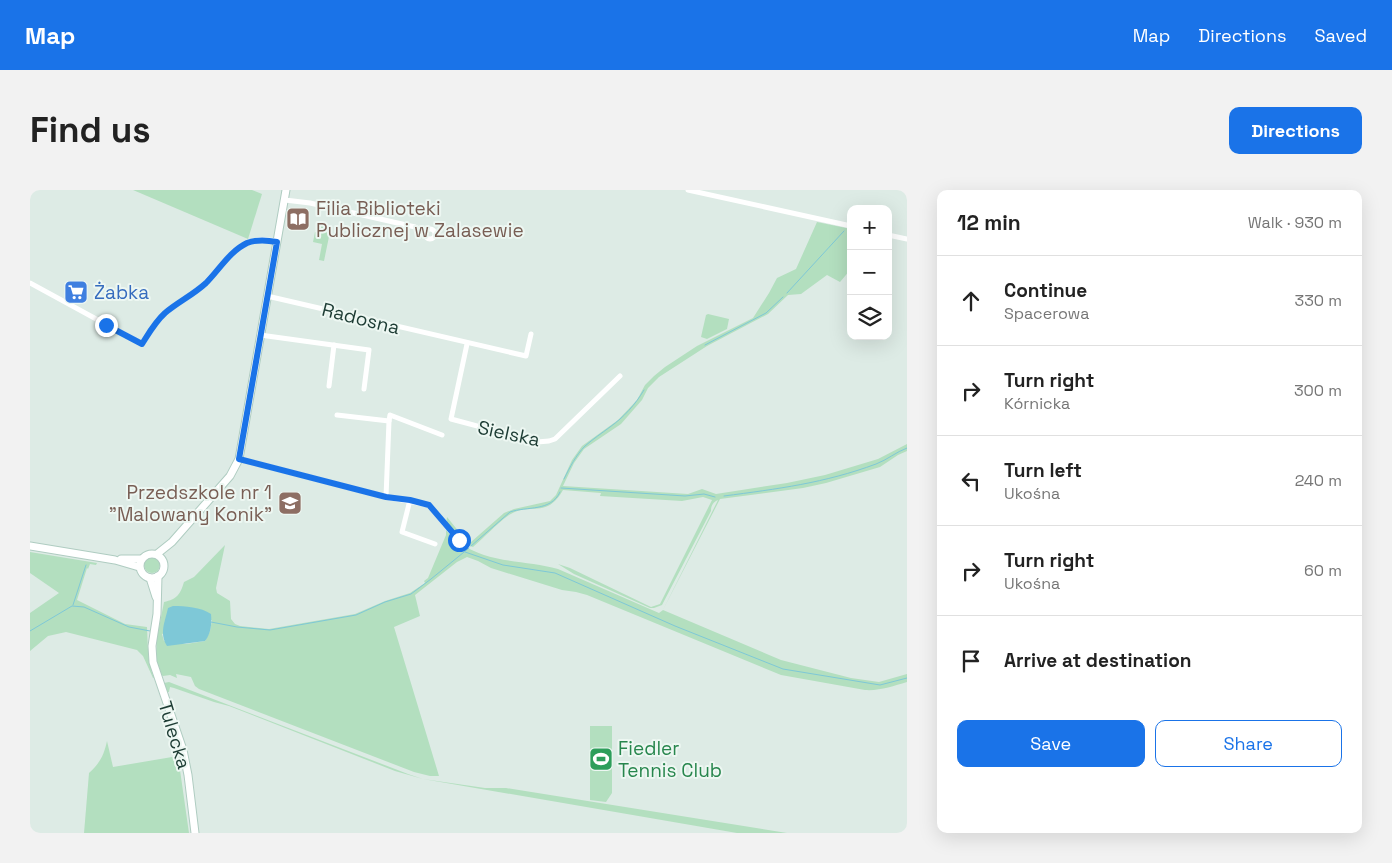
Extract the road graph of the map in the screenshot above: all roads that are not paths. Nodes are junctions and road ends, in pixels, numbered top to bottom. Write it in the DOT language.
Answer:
graph roads {
  1 [pos="286,190"];
  2 [pos="688,190"];
  3 [pos="284,200"];
  4 [pos="847,225"];
  5 [pos="426,232"];
  6 [pos="892,235"];
  7 [pos="907,239"];
  8 [pos="277,242"];
  9 [pos="30,282"];
  10 [pos="268,296"];
  11 [pos="531,334"];
  12 [pos="260,336"];
  13 [pos="467,344"];
  14 [pos="334,345"];
  15 [pos="620,376"];
  16 [pos="329,386"];
  17 [pos="364,389"];
  18 [pos="337,415"];
  19 [pos="389,421"];
  20 [pos="442,435"];
  21 [pos="239,459"];
  22 [pos="386,497"];
  23 [pos="410,500"];
  24 [pos="436,544"];
  25 [pos="466,545"];
  26 [pos="30,546"];
  27 [pos="160,557"];
  28 [pos="140,563"];
  29 [pos="158,576"];
  30 [pos="150,578"];
  31 [pos="157,600"];
  32 [pos="195,833"];
  1 -- 3 [label="street"];
  2 -- 4 [label="street"];
  3 -- 5 [label="street"];
  3 -- 8 [label="street"];
  6 -- 7 [label="street"];
  8 -- 9 [label="street"];
  8 -- 10 [label="street"];
  10 -- 12 [label="street"];
  10 -- 13 [label="street, Radosna"];
  11 -- 13 [label="street, Radosna"];
  12 -- 14 [label="street"];
  12 -- 21 [label="street"];
  13 -- 15 [label="street, Sielska"];
  14 -- 16 [label="street"];
  14 -- 17 [label="street"];
  18 -- 19 [label="street"];
  19 -- 20 [label="street"];
  19 -- 22 [label="street"];
  21 -- 22 [label="street"];
  21 -- 27 [label="street"];
  22 -- 23 [label="street"];
  23 -- 24 [label="street"];
  23 -- 25 [label="street"];
  26 -- 28 [label="street"];
  27 -- 28 [label="street"];
  27 -- 29 [label="street"];
  28 -- 30 [label="street"];
  29 -- 30 [label="street"];
  29 -- 31 [label="street, Tulecka"];
  30 -- 31 [label="street"];
  31 -- 32 [label="street, Tulecka"];
}
